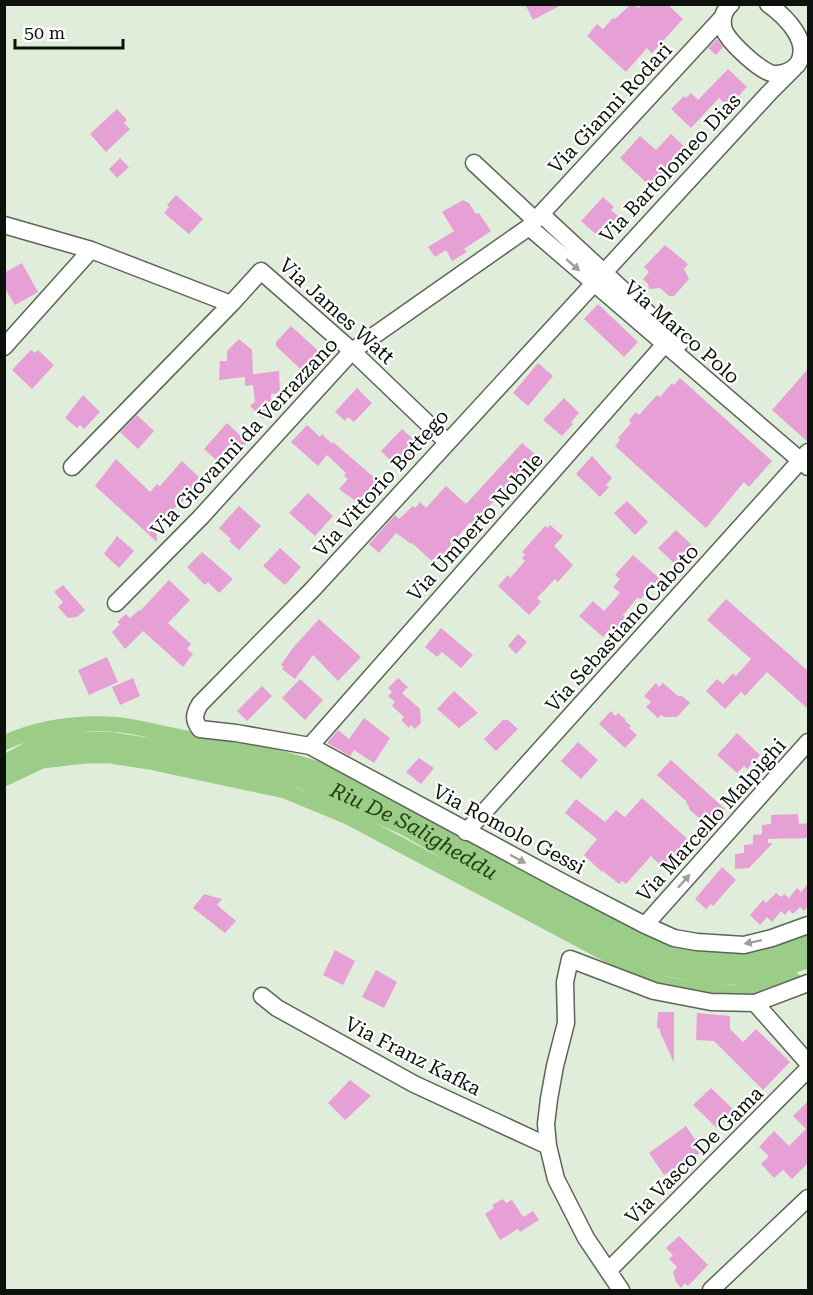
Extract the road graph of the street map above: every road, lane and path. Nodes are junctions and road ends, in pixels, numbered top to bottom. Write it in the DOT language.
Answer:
graph roads {
  1 [pos="769,5"];
  2 [pos="726,9"];
  3 [pos="794,68"];
  4 [pos="766,72"];
  5 [pos="768,93"];
  6 [pos="474,163"];
  7 [pos="535,220"];
  8 [pos="4,225"];
  9 [pos="91,250"];
  10 [pos="598,277"];
  11 [pos="231,304"];
  12 [pos="668,341"];
  13 [pos="4,346"];
  14 [pos="352,351"];
  15 [pos="447,442"];
  16 [pos="806,458"];
  17 [pos="72,467"];
  18 [pos="116,603"];
  19 [pos="195,722"];
  20 [pos="808,742"];
  21 [pos="310,746"];
  22 [pos="466,831"];
  23 [pos="645,925"];
  24 [pos="808,925"];
  25 [pos="808,983"];
  26 [pos="262,996"];
  27 [pos="755,1003"];
  28 [pos="808,1063"];
  29 [pos="808,1069"];
  30 [pos="548,1146"];
  31 [pos="808,1198"];
  32 [pos="609,1270"];
  33 [pos="621,1290"];
  34 [pos="711,1290"];
  1 -- 3 [label="street"];
  2 -- 4 [label="street"];
  2 -- 7 [label="street, Via Gianni Rodari"];
  3 -- 4 [label="street"];
  3 -- 5 [label="street, Via Bartolomeo Dias"];
  4 -- 5 [label="street, Via Bartolomeo Dias"];
  5 -- 10 [label="street, Via Bartolomeo Dias"];
  6 -- 7 [label="street, Via Marco Polo"];
  7 -- 10 [label="street, Via Marco Polo"];
  7 -- 14 [label="street, Via Giovanni da Verrazzano"];
  8 -- 9 [label="street"];
  9 -- 11 [label="street"];
  9 -- 13 [label="street"];
  10 -- 12 [label="street, Via Marco Polo"];
  10 -- 15 [label="street, Via Vittorio Bottego"];
  11 -- 14 [label="street, Via James Watt"];
  11 -- 17 [label="street"];
  12 -- 16 [label="street, Via Marco Polo"];
  12 -- 21 [label="street, Via Umberto Nobile"];
  14 -- 15 [label="street, Via James Watt"];
  14 -- 18 [label="street, Via Giovanni da Verrazzano"];
  15 -- 19 [label="street, Via Vittorio Bottego"];
  16 -- 22 [label="street, Via Sebastiano Caboto"];
  19 -- 21 [label="street, Via Romolo Gessi"];
  23 -- 20 [label="street, Via Marcello Malpighi, one-way"];
  21 -- 22 [label="street, Via Romolo Gessi"];
  22 -- 23 [label="street, Via Romolo Gessi, one-way"];
  24 -- 23 [label="street, Via Romolo Gessi, one-way"];
  25 -- 27 [label="street"];
  26 -- 30 [label="street, Via Franz Kafka"];
  27 -- 28 [label="street"];
  27 -- 30 [label="street"];
  29 -- 32 [label="street, Via Vasco De Gama"];
  30 -- 32 [label="street"];
  31 -- 34 [label="street"];
  32 -- 33 [label="street"];
}
